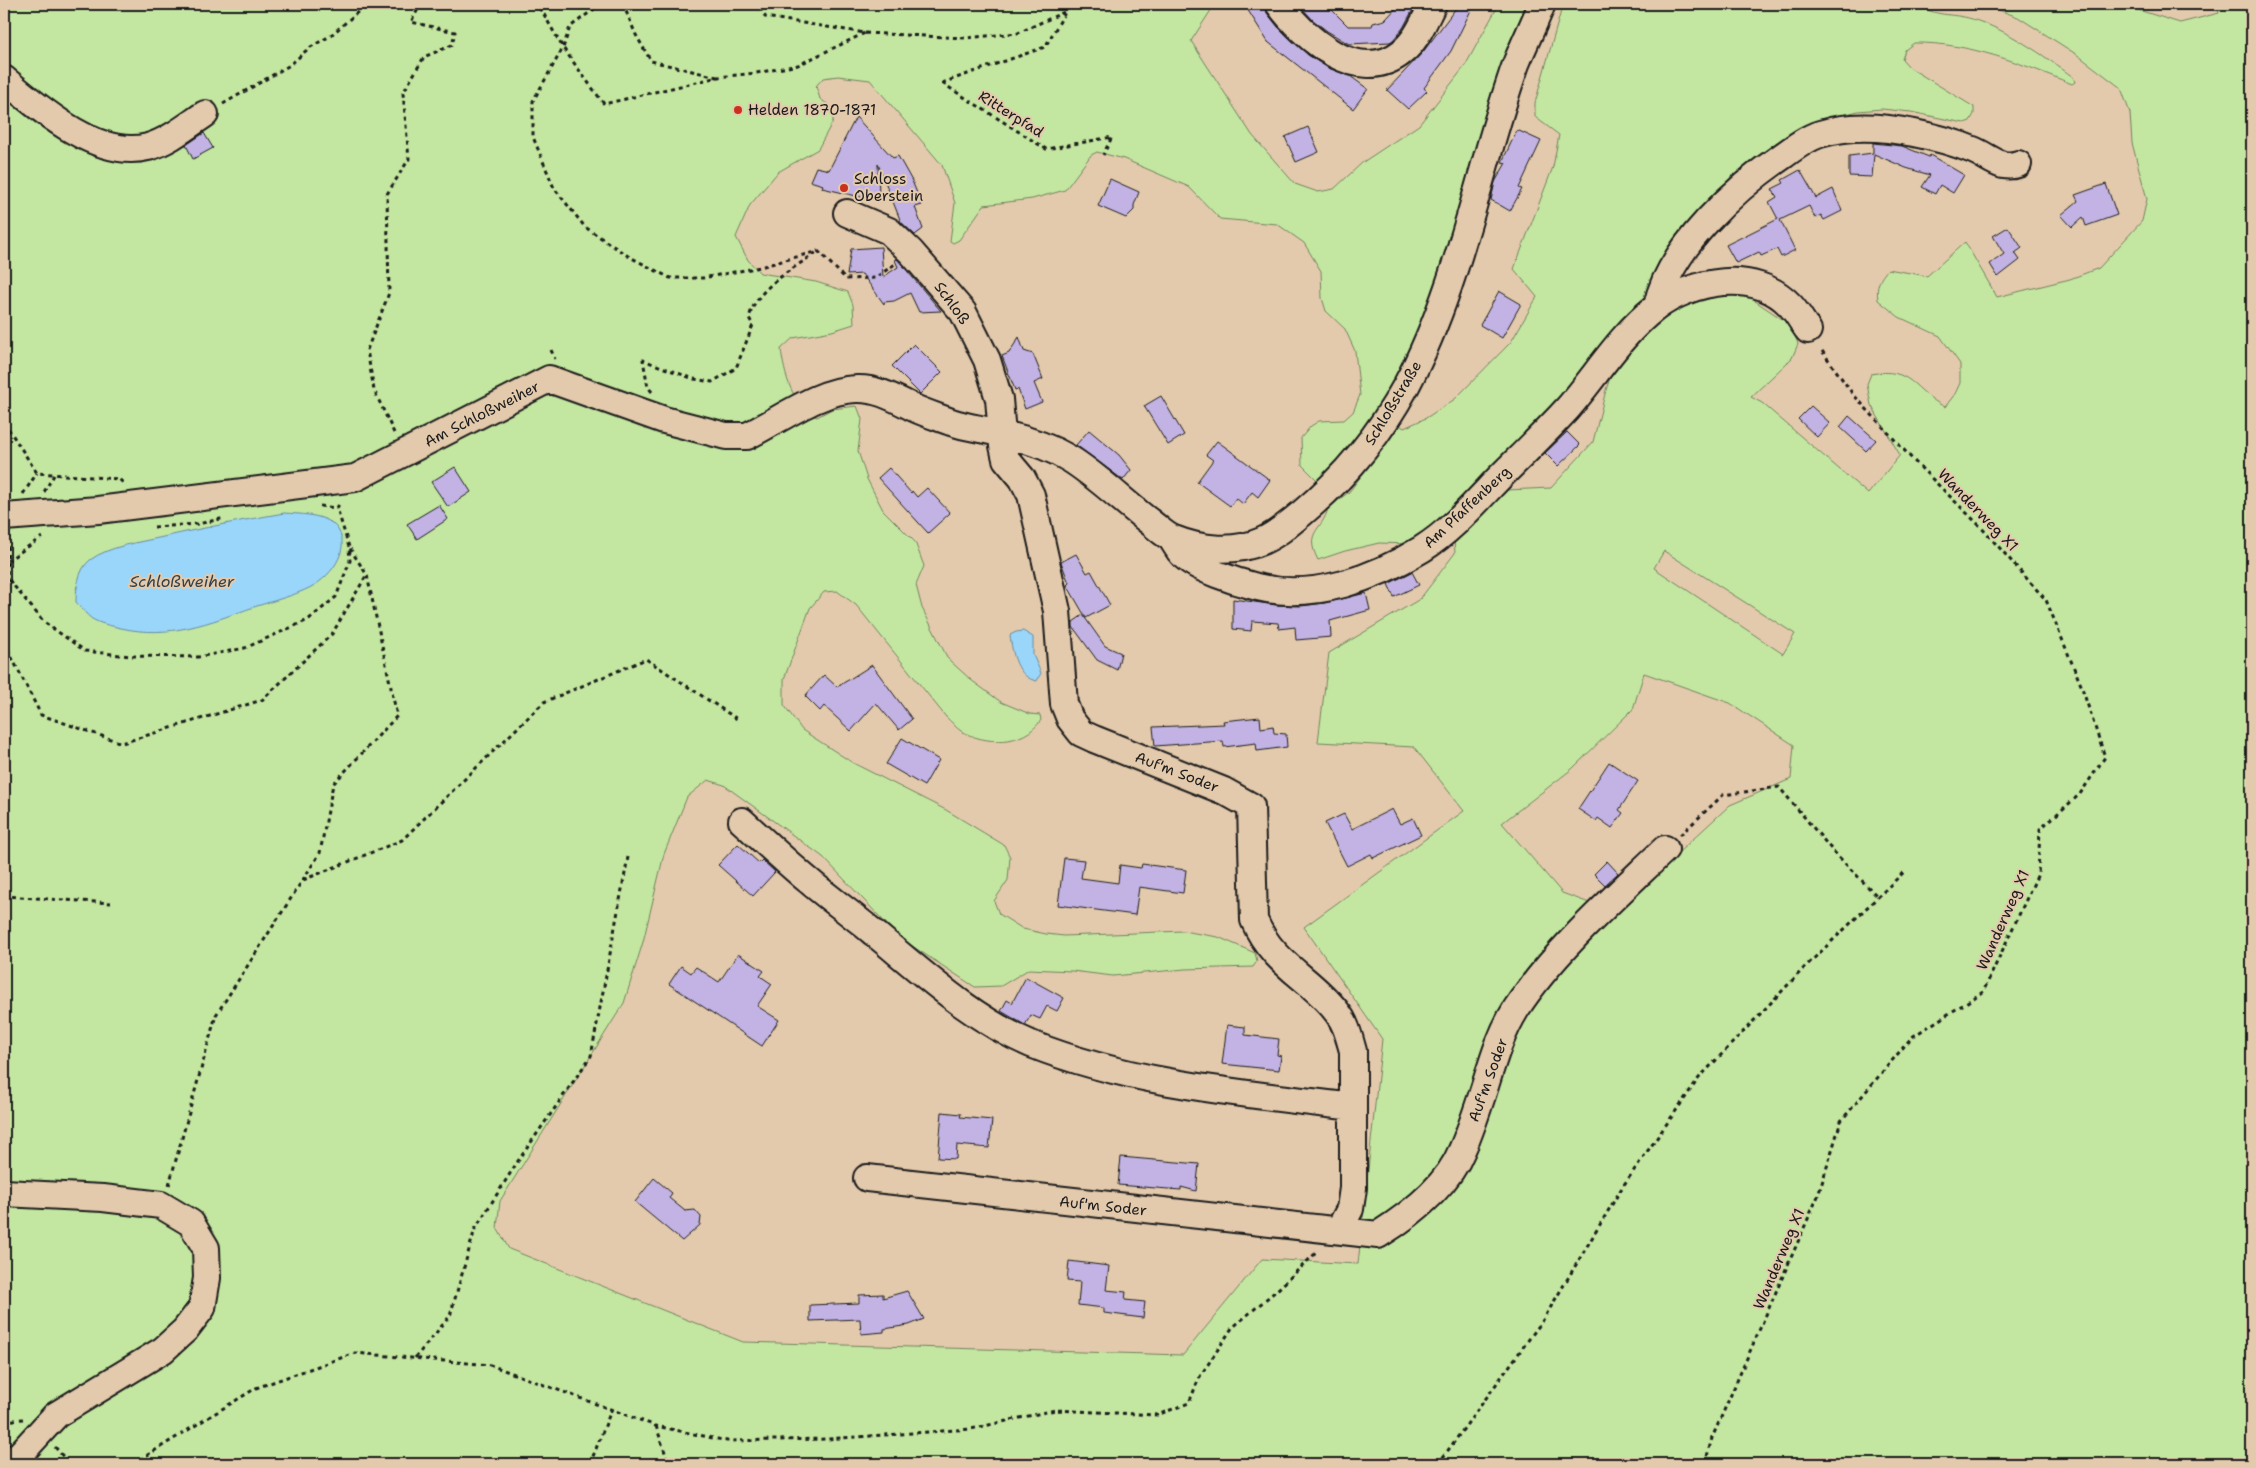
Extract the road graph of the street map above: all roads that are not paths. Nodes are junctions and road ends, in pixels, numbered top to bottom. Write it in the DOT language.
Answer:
graph roads {
  1 [pos="1279,4"];
  2 [pos="1433,4"];
  3 [pos="1542,4"];
  4 [pos="4,79"];
  5 [pos="205,114"];
  6 [pos="2018,164"];
  7 [pos="847,213"];
  8 [pos="1657,306"];
  9 [pos="1808,330"];
  10 [pos="1002,433"];
  11 [pos="6,517"];
  12 [pos="1171,538"];
  13 [pos="742,821"];
  14 [pos="1665,849"];
  15 [pos="1353,1107"];
  16 [pos="867,1178"];
  17 [pos="4,1193"];
  18 [pos="1339,1230"];
  19 [pos="11,1464"];
  1 -- 2 [label="street"];
  3 -- 12 [label="street, Schloßstraße"];
  4 -- 5 [label="street"];
  6 -- 8 [label="street, Am Pfaffenberg"];
  7 -- 10 [label="street, Schloß"];
  8 -- 9 [label="street, Am Pfaffenberg"];
  8 -- 12 [label="street, Am Pfaffenberg"];
  10 -- 11 [label="street, Am Schloßweiher"];
  10 -- 12 [label="street, Schloßstraße"];
  10 -- 15 [label="street, Auf'm Soder"];
  13 -- 15 [label="street"];
  14 -- 18 [label="street, Auf'm Soder"];
  15 -- 18 [label="street, Auf'm Soder"];
  16 -- 18 [label="street, Auf'm Soder"];
  17 -- 19 [label="street"];
}
